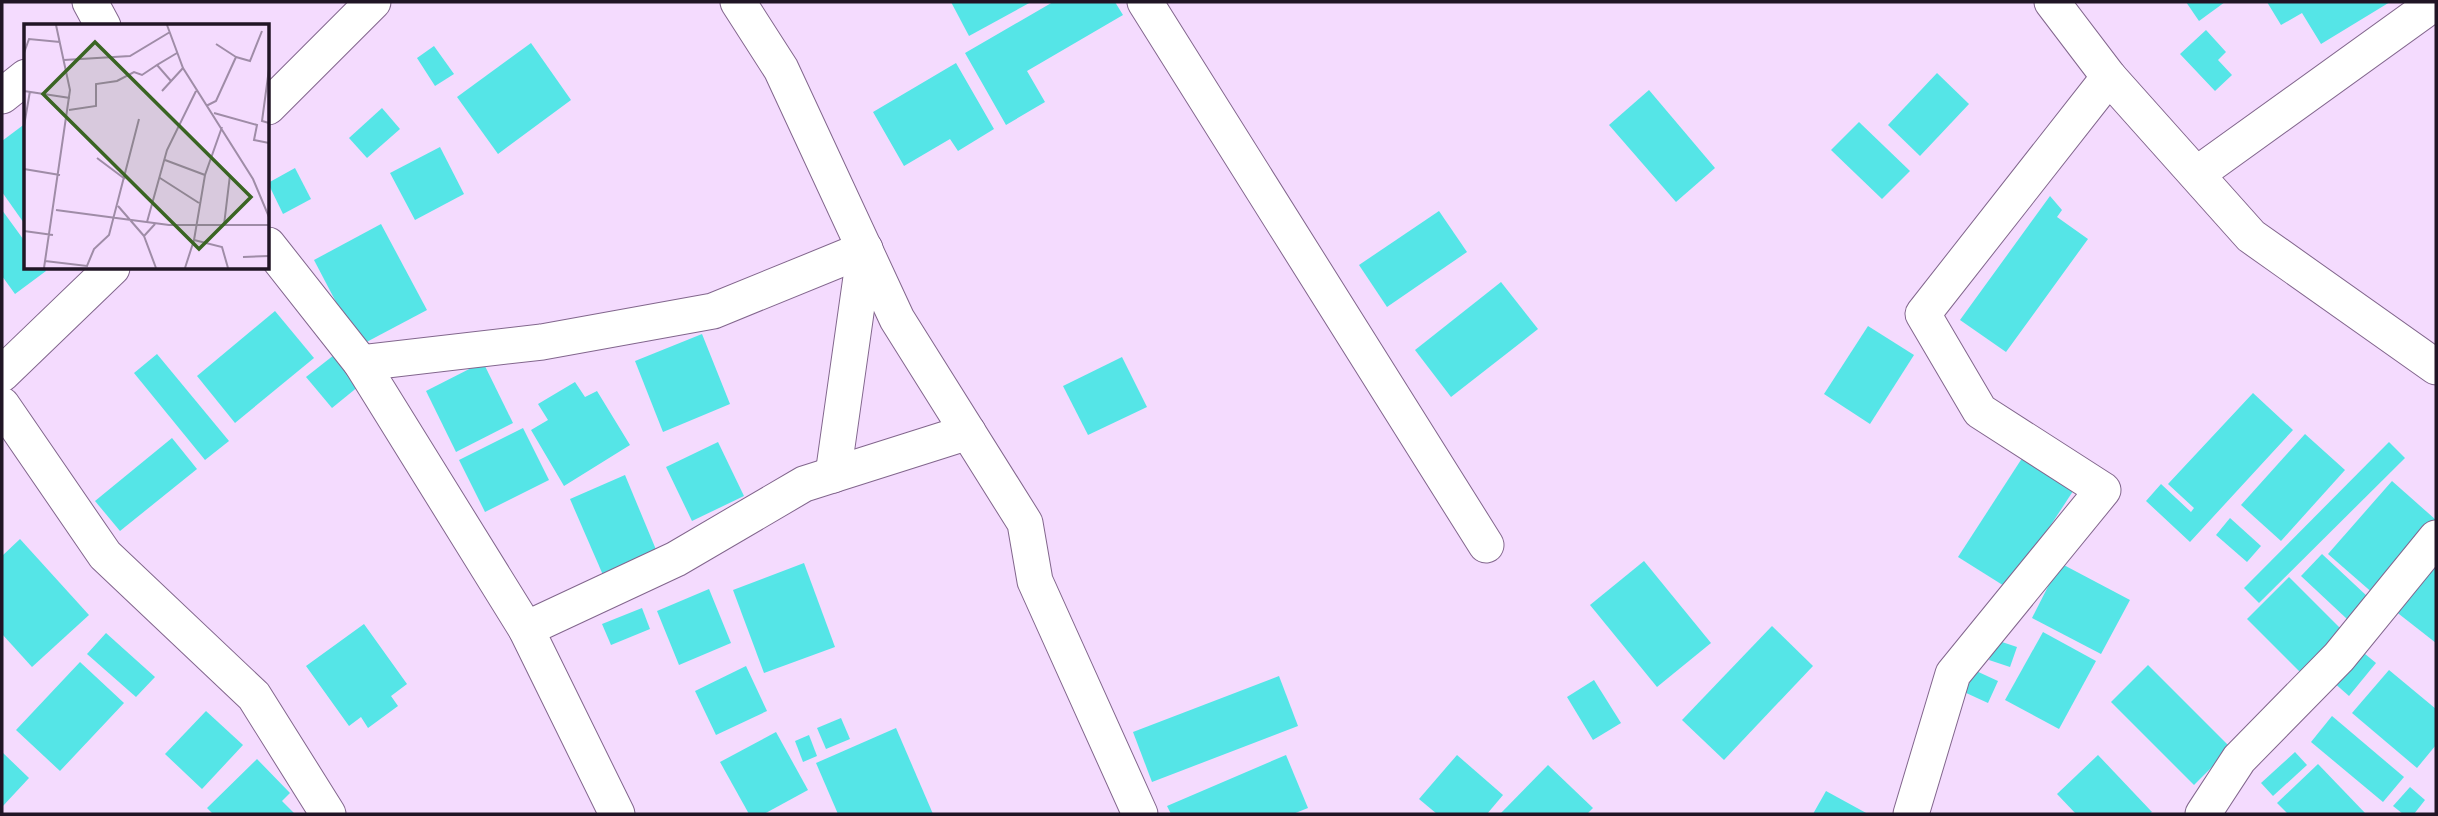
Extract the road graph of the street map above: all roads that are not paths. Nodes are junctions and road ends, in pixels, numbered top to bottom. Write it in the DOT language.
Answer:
graph roads {
  1 [pos="90,2"];
  2 [pos="373,2"];
  3 [pos="738,2"];
  4 [pos="1145,2"];
  5 [pos="2052,2"];
  6 [pos="2436,2"];
  7 [pos="102,24"];
  8 [pos="2109,77"];
  9 [pos="24,79"];
  10 [pos="2,96"];
  11 [pos="270,105"];
  12 [pos="2197,174"];
  13 [pos="270,248"];
  14 [pos="865,249"];
  15 [pos="110,270"];
  16 [pos="361,363"];
  17 [pos="2436,367"];
  18 [pos="2,374"];
  19 [pos="2,405"];
  20 [pos="968,432"];
  21 [pos="833,475"];
  22 [pos="2436,538"];
  23 [pos="1486,545"];
  24 [pos="526,629"];
  25 [pos="328,814"];
  26 [pos="617,814"];
  27 [pos="1140,814"];
  28 [pos="1911,814"];
  29 [pos="2203,814"];
  1 -- 7 [label="street"];
  2 -- 11 [label="street"];
  3 -- 14 [label="street"];
  4 -- 23 [label="street"];
  5 -- 8 [label="street"];
  6 -- 12 [label="street"];
  8 -- 12 [label="street"];
  8 -- 28 [label="street"];
  9 -- 10 [label="street"];
  12 -- 17 [label="street"];
  13 -- 16 [label="street"];
  14 -- 16 [label="street"];
  14 -- 20 [label="street"];
  14 -- 21 [label="street"];
  15 -- 18 [label="street"];
  16 -- 24 [label="street"];
  19 -- 25 [label="street"];
  20 -- 21 [label="street"];
  20 -- 27 [label="street"];
  21 -- 24 [label="street"];
  22 -- 29 [label="street"];
  24 -- 26 [label="street"];
}
